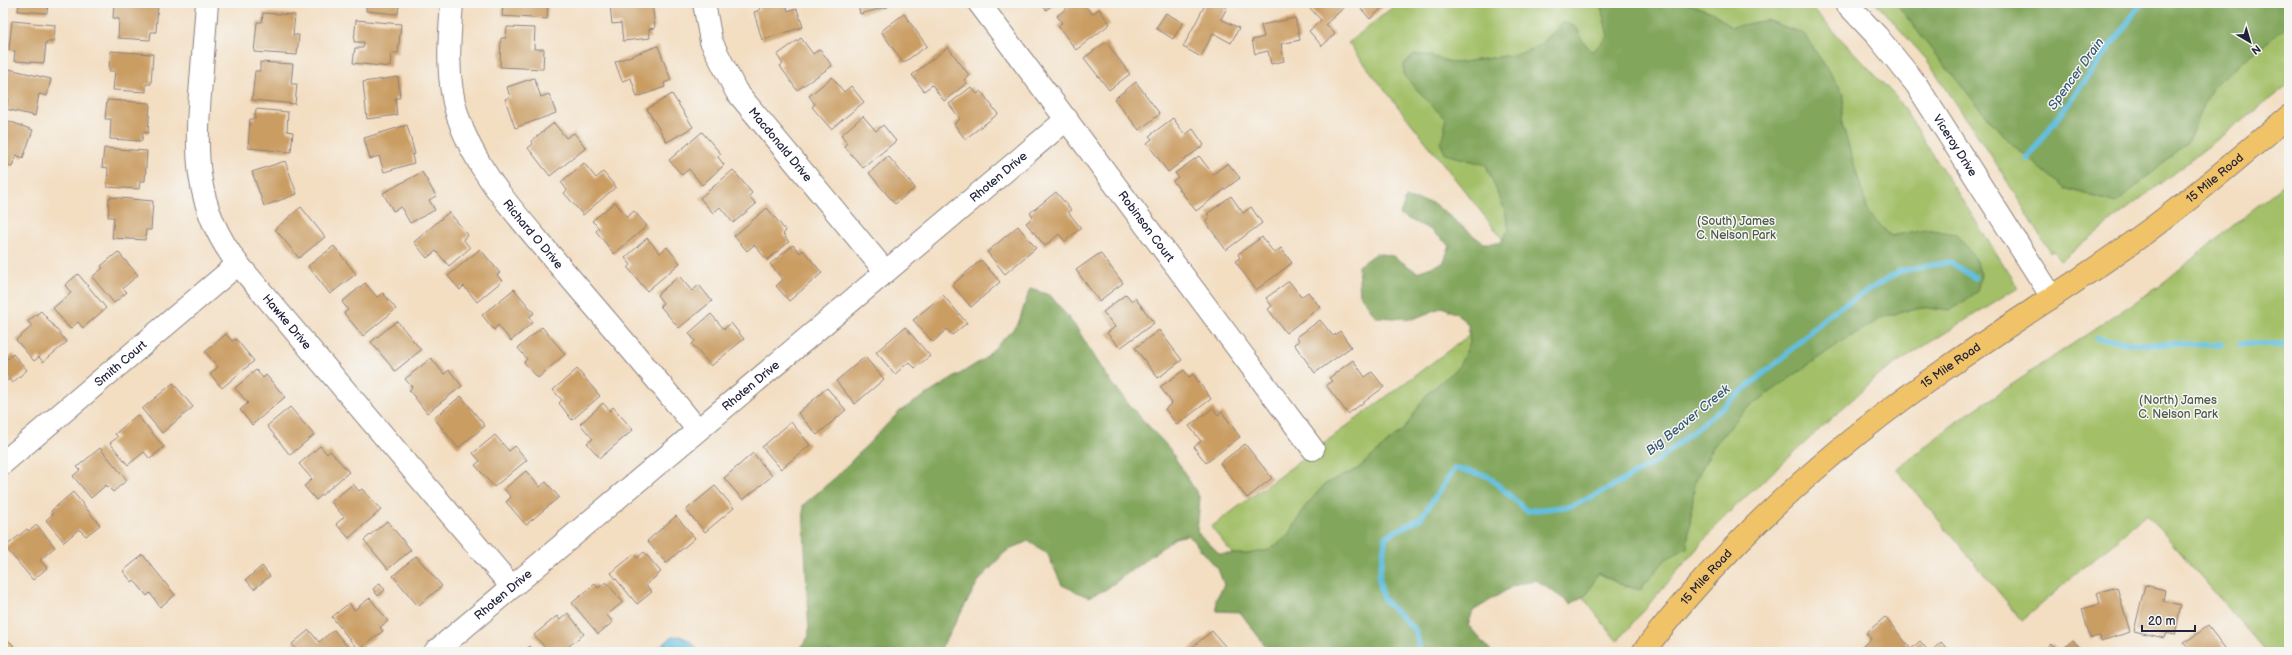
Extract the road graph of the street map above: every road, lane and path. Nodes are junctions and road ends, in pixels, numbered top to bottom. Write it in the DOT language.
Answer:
graph roads {
  1 [pos="207,3"];
  2 [pos="452,3"];
  3 [pos="704,3"];
  4 [pos="979,3"];
  5 [pos="1846,3"];
  6 [pos="2289,116"];
  7 [pos="1067,119"];
  8 [pos="238,264"];
  9 [pos="885,271"];
  10 [pos="2052,298"];
  11 [pos="697,429"];
  12 [pos="1313,449"];
  13 [pos="3,463"];
  14 [pos="512,587"];
  15 [pos="435,652"];
  16 [pos="1643,652"];
  1 -- 8 [label="street, Hawke Drive"];
  2 -- 11 [label="street, Richard O Drive"];
  3 -- 9 [label="street, Macdonald Drive"];
  4 -- 7 [label="street, Robinson Court"];
  5 -- 10 [label="street, Viceroy Drive"];
  6 -- 10 [label="main road, 15 Mile Road"];
  7 -- 9 [label="street, Rhoten Drive"];
  7 -- 12 [label="street, Robinson Court"];
  8 -- 13 [label="street, Smith Court"];
  8 -- 14 [label="street, Hawke Drive"];
  9 -- 11 [label="street, Rhoten Drive"];
  10 -- 16 [label="main road, 15 Mile Road"];
  11 -- 14 [label="street, Rhoten Drive"];
  14 -- 15 [label="street, Rhoten Drive"];
}
